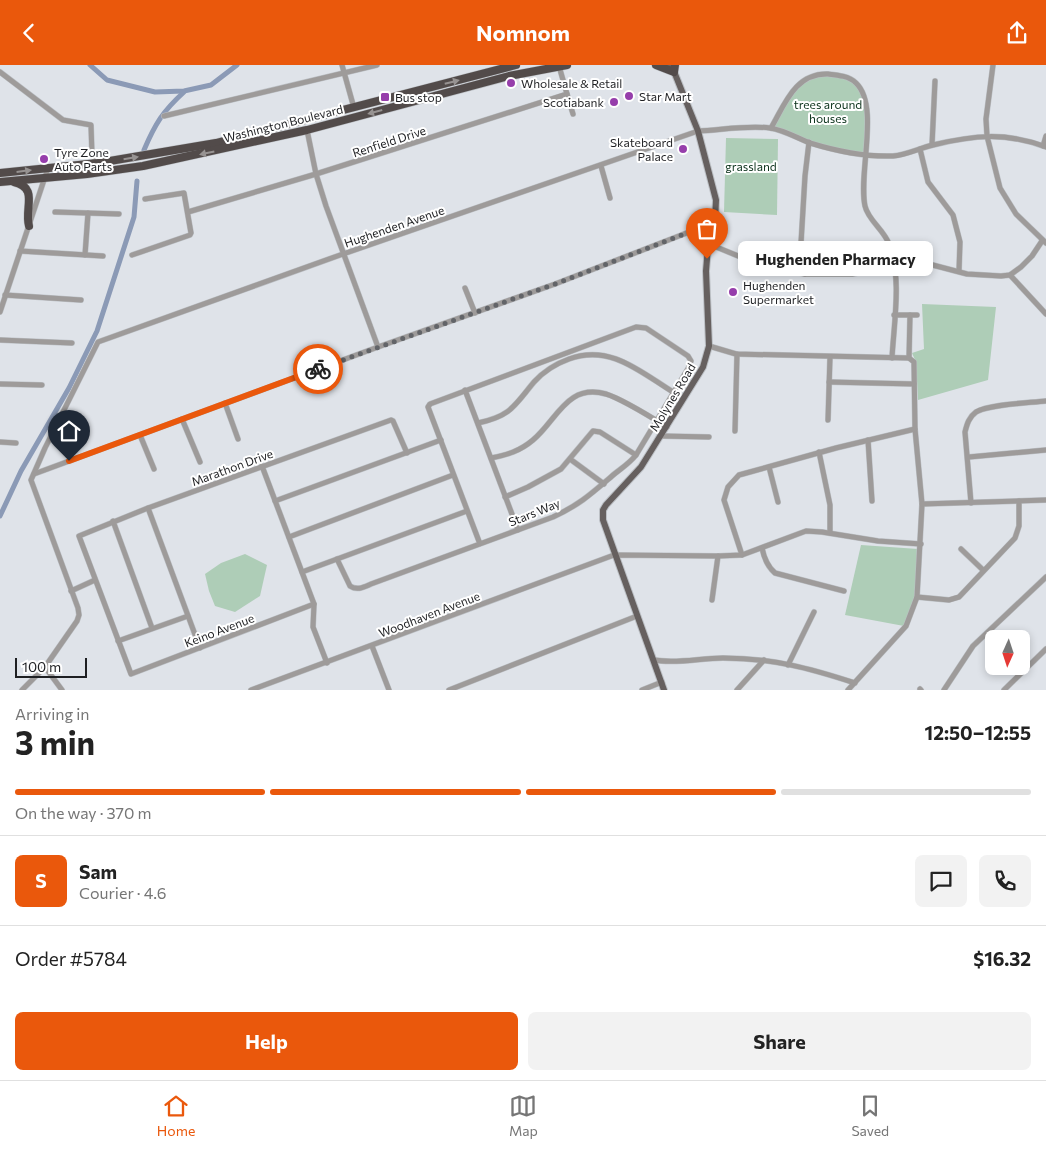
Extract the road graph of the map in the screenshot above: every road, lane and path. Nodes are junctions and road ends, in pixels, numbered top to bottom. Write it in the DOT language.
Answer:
graph roads {
  1 [pos="342,65"];
  2 [pos="377,65"];
  3 [pos="516,65"];
  4 [pos="656,65"];
  5 [pos="993,65"];
  6 [pos="563,66"];
  7 [pos="673,67"];
  8 [pos="0,72"];
  9 [pos="344,74"];
  10 [pos="935,81"];
  11 [pos="567,94"];
  12 [pos="354,107"];
  13 [pos="573,114"];
  14 [pos="164,116"];
  15 [pos="356,117"];
  16 [pos="771,128"];
  17 [pos="307,130"];
  18 [pos="698,131"];
  19 [pos="987,136"];
  20 [pos="1046,136"];
  21 [pos="809,142"];
  22 [pos="932,145"];
  23 [pos="1044,146"];
  24 [pos="920,149"];
  25 [pos="865,154"];
  26 [pos="98,163"];
  27 [pos="601,165"];
  28 [pos="48,168"];
  29 [pos="0,173"];
  30 [pos="316,175"];
  31 [pos="44,178"];
  32 [pos="0,182"];
  33 [pos="13,182"];
  34 [pos="610,198"];
  35 [pos="145,199"];
  36 [pos="55,212"];
  37 [pos="188,212"];
  38 [pos="88,213"];
  39 [pos="119,214"];
  40 [pos="715,222"];
  41 [pos="28,225"];
  42 [pos="1044,242"];
  43 [pos="709,244"];
  44 [pos="20,251"];
  45 [pos="343,254"];
  46 [pos="85,255"];
  47 [pos="132,255"];
  48 [pos="103,257"];
  49 [pos="895,268"];
  50 [pos="959,271"];
  51 [pos="805,274"];
  52 [pos="1010,275"];
  53 [pos="465,287"];
  54 [pos="5,295"];
  55 [pos="81,300"];
  56 [pos="0,312"];
  57 [pos="475,313"];
  58 [pos="1046,314"];
  59 [pos="894,315"];
  60 [pos="910,315"];
  61 [pos="917,315"];
  62 [pos="0,340"];
  63 [pos="72,343"];
  64 [pos="585,345"];
  65 [pos="709,346"];
  66 [pos="378,347"];
  67 [pos="591,354"];
  68 [pos="737,354"];
  69 [pos="830,357"];
  70 [pos="892,358"];
  71 [pos="909,358"];
  72 [pos="536,363"];
  73 [pos="543,373"];
  74 [pos="829,382"];
  75 [pos="0,384"];
  76 [pos="914,384"];
  77 [pos="42,385"];
  78 [pos="465,390"];
  79 [pos="673,392"];
  80 [pos="1046,401"];
  81 [pos="225,403"];
  82 [pos="182,419"];
  83 [pos="828,420"];
  84 [pos="656,421"];
  85 [pos="478,423"];
  86 [pos="667,427"];
  87 [pos="915,429"];
  88 [pos="735,431"];
  89 [pos="140,435"];
  90 [pos="661,437"];
  91 [pos="709,437"];
  92 [pos="238,439"];
  93 [pos="441,440"];
  94 [pos="868,440"];
  95 [pos="0,442"];
  96 [pos="16,443"];
  97 [pos="1046,450"];
  98 [pos="407,453"];
  99 [pos="819,453"];
  100 [pos="636,455"];
  101 [pos="969,457"];
  102 [pos="491,458"];
  103 [pos="570,459"];
  104 [pos="200,462"];
  105 [pos="262,466"];
  106 [pos="769,467"];
  107 [pos="154,469"];
  108 [pos="34,474"];
  109 [pos="453,475"];
  110 [pos="604,484"];
  111 [pos="505,497"];
  112 [pos="1046,500"];
  113 [pos="275,501"];
  114 [pos="872,501"];
  115 [pos="1019,501"];
  116 [pos="778,502"];
  117 [pos="971,503"];
  118 [pos="922,504"];
  119 [pos="148,508"];
  120 [pos="467,511"];
  121 [pos="113,521"];
  122 [pos="518,530"];
  123 [pos="830,533"];
  124 [pos="79,536"];
  125 [pos="289,537"];
  126 [pos="480,544"];
  127 [pos="921,544"];
  128 [pos="762,547"];
  129 [pos="961,549"];
  130 [pos="614,555"];
  131 [pos="742,555"];
  132 [pos="718,556"];
  133 [pos="337,559"];
  134 [pos="983,570"];
  135 [pos="302,572"];
  136 [pos="1046,577"];
  137 [pos="95,579"];
  138 [pos="71,591"];
  139 [pos="844,591"];
  140 [pos="916,597"];
  141 [pos="712,600"];
  142 [pos="314,604"];
  143 [pos="814,612"];
  144 [pos="188,616"];
  145 [pos="637,616"];
  146 [pos="152,629"];
  147 [pos="118,641"];
  148 [pos="372,646"];
  149 [pos="200,648"];
  150 [pos="1046,649"];
  151 [pos="764,659"];
  152 [pos="654,661"];
  153 [pos="327,663"];
  154 [pos="788,665"];
  155 [pos="45,667"];
  156 [pos="662,682"];
  157 [pos="855,683"];
  158 [pos="22,690"];
  159 [pos="62,690"];
  160 [pos="251,690"];
  161 [pos="389,690"];
  162 [pos="450,690"];
  163 [pos="642,690"];
  164 [pos="664,690"];
  165 [pos="737,690"];
  166 [pos="848,690"];
  167 [pos="944,690"];
  168 [pos="1004,690"];
  1 -- 9 [label="street"];
  2 -- 9 [label="street"];
  12 -- 3 [label="highway, Washington Boulevard, one-way"];
  4 -- 7 [label="highway"];
  5 -- 19 [label="street"];
  6 -- 11 [label="street"];
  6 -- 15 [label="highway, Washington Boulevard, one-way"];
  7 -- 18 [label="main road, Molynes Road"];
  8 -- 26 [label="street"];
  9 -- 12 [label="street"];
  9 -- 14 [label="street"];
  10 -- 22 [label="street"];
  11 -- 13 [label="street"];
  11 -- 30 [label="street, Renfield Drive"];
  12 -- 15 [label="street"];
  26 -- 12 [label="highway, Washington Boulevard, one-way"];
  15 -- 17 [label="highway, Washington Boulevard"];
  16 -- 18 [label="street, Hughenden Avenue"];
  16 -- 21 [label="street"];
  16 -- 25 [label="street"];
  17 -- 30 [label="street"];
  17 -- 31 [label="highway, Washington Boulevard, one-way"];
  18 -- 27 [label="street, Hughenden Avenue"];
  18 -- 40 [label="main road, Molynes Road"];
  19 -- 22 [label="street"];
  19 -- 23 [label="street"];
  19 -- 42 [label="street"];
  20 -- 23 [label="street"];
  21 -- 25 [label="street"];
  21 -- 51 [label="street"];
  22 -- 24 [label="street"];
  24 -- 25 [label="street"];
  24 -- 50 [label="street"];
  25 -- 49 [label="street"];
  26 -- 28 [label="highway, Washington Boulevard"];
  27 -- 34 [label="street"];
  27 -- 45 [label="street, Hughenden Avenue"];
  29 -- 28 [label="highway, Washington Boulevard, one-way"];
  28 -- 31 [label="street"];
  30 -- 37 [label="street, Renfield Drive"];
  30 -- 45 [label="street"];
  31 -- 33 [label="highway, Washington Boulevard"];
  31 -- 41 [label="street"];
  32 -- 33 [label="highway, Washington Boulevard"];
  33 -- 41 [label="highway"];
  35 -- 37 [label="street"];
  36 -- 38 [label="street"];
  37 -- 47 [label="street"];
  38 -- 39 [label="street"];
  38 -- 46 [label="street"];
  40 -- 43 [label="main road, Molynes Road"];
  40 -- 57 [label="street"];
  41 -- 44 [label="street"];
  42 -- 52 [label="street"];
  43 -- 51 [label="street"];
  43 -- 65 [label="main road, Molynes Road"];
  44 -- 46 [label="street"];
  44 -- 54 [label="street"];
  45 -- 66 [label="street"];
  45 -- 108 [label="street, Hughenden Avenue"];
  46 -- 48 [label="street"];
  49 -- 50 [label="street"];
  49 -- 51 [label="street"];
  49 -- 59 [label="street"];
  50 -- 52 [label="street"];
  52 -- 58 [label="street"];
  53 -- 57 [label="street"];
  54 -- 55 [label="street"];
  54 -- 56 [label="street"];
  57 -- 66 [label="street"];
  59 -- 60 [label="street"];
  59 -- 70 [label="street"];
  60 -- 61 [label="street"];
  60 -- 71 [label="street"];
  62 -- 63 [label="street"];
  64 -- 67 [label="street"];
  64 -- 72 [label="street"];
  64 -- 79 [label="street, Stars Way"];
  65 -- 68 [label="street"];
  65 -- 86 [label="main road, Molynes Road"];
  66 -- 81 [label="street"];
  67 -- 73 [label="street"];
  67 -- 79 [label="street"];
  68 -- 69 [label="street"];
  68 -- 88 [label="street"];
  69 -- 70 [label="street"];
  69 -- 74 [label="street"];
  70 -- 71 [label="street"];
  71 -- 76 [label="street"];
  72 -- 73 [label="street"];
  72 -- 78 [label="street"];
  73 -- 85 [label="street"];
  74 -- 76 [label="street"];
  74 -- 83 [label="street"];
  75 -- 77 [label="street"];
  76 -- 87 [label="street"];
  78 -- 85 [label="street"];
  78 -- 93 [label="street"];
  79 -- 84 [label="street, Stars Way"];
  80 -- 101 [label="street"];
  81 -- 82 [label="street"];
  81 -- 92 [label="street"];
  82 -- 89 [label="street"];
  82 -- 104 [label="street"];
  84 -- 86 [label="street"];
  84 -- 100 [label="street, Stars Way"];
  84 -- 102 [label="street"];
  85 -- 102 [label="street"];
  86 -- 90 [label="main road, Molynes Road"];
  87 -- 94 [label="street"];
  87 -- 118 [label="street"];
  89 -- 107 [label="street"];
  89 -- 108 [label="street"];
  90 -- 91 [label="street"];
  90 -- 130 [label="main road, Molynes Road"];
  93 -- 98 [label="street"];
  93 -- 109 [label="street"];
  94 -- 99 [label="street"];
  94 -- 114 [label="street"];
  95 -- 96 [label="street"];
  97 -- 101 [label="street"];
  98 -- 105 [label="street, Marathon Drive"];
  98 -- 113 [label="street"];
  99 -- 106 [label="street"];
  99 -- 123 [label="street"];
  100 -- 103 [label="street"];
  100 -- 110 [label="street, Stars Way"];
  101 -- 117 [label="street"];
  102 -- 111 [label="street"];
  103 -- 110 [label="street"];
  103 -- 111 [label="street"];
  105 -- 113 [label="street"];
  105 -- 119 [label="street, Marathon Drive"];
  106 -- 116 [label="street"];
  106 -- 131 [label="street"];
  108 -- 138 [label="street"];
  109 -- 120 [label="street"];
  109 -- 125 [label="street"];
  110 -- 122 [label="street, Stars Way"];
  111 -- 122 [label="street"];
  112 -- 115 [label="street"];
  113 -- 125 [label="street"];
  115 -- 117 [label="street"];
  115 -- 134 [label="street"];
  117 -- 118 [label="street"];
  118 -- 127 [label="street"];
  119 -- 121 [label="street, Marathon Drive"];
  119 -- 144 [label="street"];
  120 -- 126 [label="street"];
  120 -- 133 [label="street"];
  121 -- 124 [label="street, Marathon Drive"];
  121 -- 146 [label="street"];
  122 -- 126 [label="street, Stars Way"];
  123 -- 127 [label="street"];
  123 -- 128 [label="street"];
  124 -- 137 [label="street, Keino Avenue"];
  125 -- 135 [label="street"];
  126 -- 133 [label="street, Stars Way"];
  127 -- 140 [label="street"];
  128 -- 131 [label="street"];
  128 -- 139 [label="street"];
  129 -- 134 [label="street"];
  130 -- 132 [label="street"];
  130 -- 145 [label="main road, Molynes Road"];
  130 -- 148 [label="street, Woodhaven Avenue"];
  131 -- 132 [label="street"];
  132 -- 141 [label="street"];
  133 -- 135 [label="street"];
  134 -- 140 [label="street"];
  135 -- 142 [label="street"];
  136 -- 167 [label="street"];
  137 -- 138 [label="street"];
  137 -- 147 [label="street, Keino Avenue"];
  138 -- 155 [label="street"];
  140 -- 157 [label="street"];
  142 -- 149 [label="street, Keino Avenue"];
  142 -- 153 [label="street"];
  143 -- 154 [label="street"];
  144 -- 146 [label="street"];
  144 -- 149 [label="street"];
  145 -- 152 [label="main road, Molynes Road"];
  145 -- 162 [label="street"];
  146 -- 147 [label="street"];
  147 -- 149 [label="street, Keino Avenue"];
  148 -- 153 [label="street, Woodhaven Avenue"];
  148 -- 161 [label="street"];
  150 -- 168 [label="street"];
  151 -- 152 [label="street"];
  151 -- 154 [label="street"];
  151 -- 165 [label="street"];
  152 -- 156 [label="main road, Molynes Road"];
  153 -- 160 [label="street, Woodhaven Avenue"];
  154 -- 157 [label="street"];
  155 -- 158 [label="street"];
  155 -- 159 [label="street"];
  156 -- 163 [label="street"];
  156 -- 164 [label="main road, Molynes Road"];
  157 -- 166 [label="street"];
}
